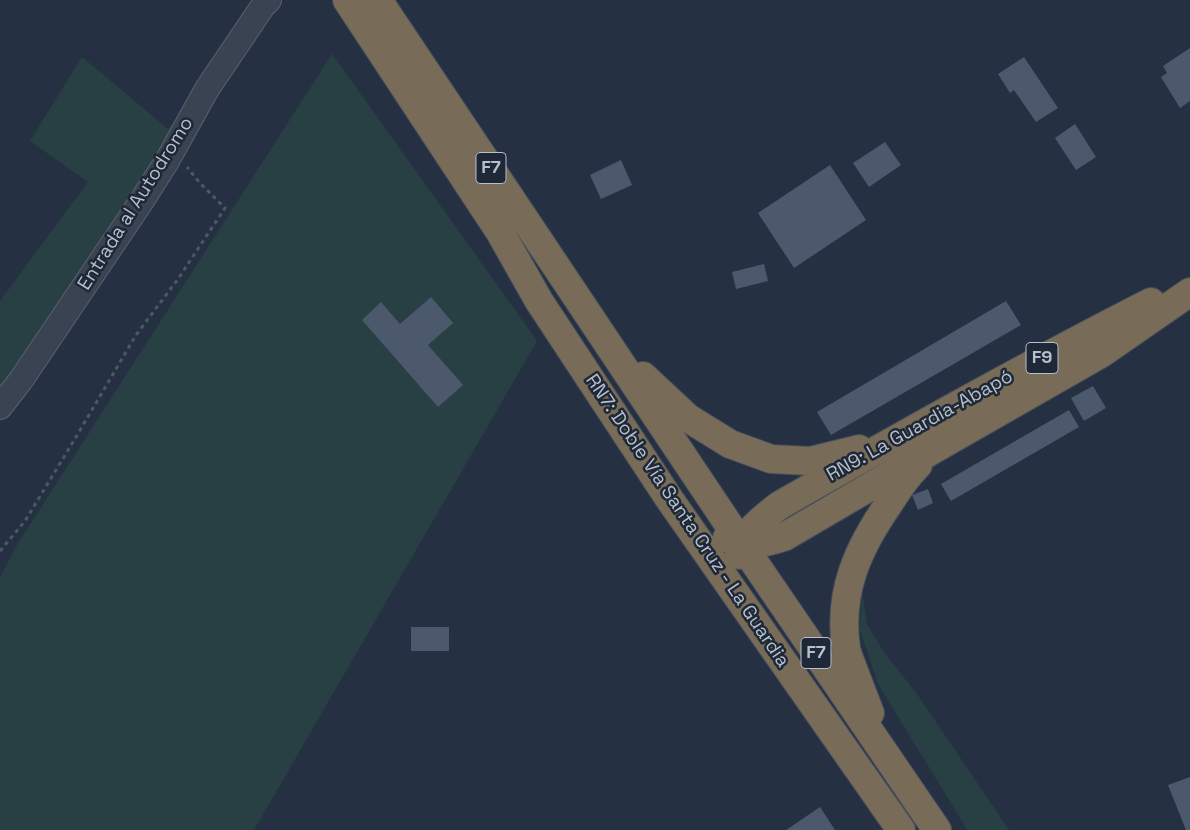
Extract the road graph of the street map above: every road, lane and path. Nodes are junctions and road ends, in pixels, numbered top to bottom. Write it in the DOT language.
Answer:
graph roads {
  1 [pos="269,0"];
  2 [pos="347,0"];
  3 [pos="378,0"];
  4 [pos="173,149"];
  5 [pos="1190,282"];
  6 [pos="1190,292"];
  7 [pos="603,336"];
  8 [pos="0,407"];
  9 [pos="897,438"];
  10 [pos="936,448"];
  11 [pos="670,500"];
  12 [pos="741,544"];
  13 [pos="0,552"];
  14 [pos="751,617"];
  15 [pos="891,762"];
  16 [pos="930,820"];
  17 [pos="900,829"];
  1 -- 4 [label="street, Entrada al Autodromo"];
  2 -- 11 [label="highway, RN7: Doble Vía Santa Cruz - La Guardia / F7"];
  3 -- 7 [label="highway, F7"];
  4 -- 8 [label="street, Entrada al Autodromo"];
  4 -- 13 [label="path"];
  5 -- 9 [label="highway, RN9: La Guardia-Abapó / F9"];
  6 -- 10 [label="highway, RN9: La Guardia-Abapó / F9"];
  7 -- 9 [label="highway"];
  7 -- 12 [label="highway, RN7: Doble Vía Santa Cruz - La Guardia / F7"];
  9 -- 12 [label="highway, RN9: La Guardia-Abapó / F9"];
  10 -- 12 [label="highway, RN9: La Guardia-Abapó / F9"];
  10 -- 15 [label="highway"];
  11 -- 12 [label="highway, RN9: La Guardia-Abapó / F9"];
  11 -- 14 [label="highway, RN7: Doble Vía Santa Cruz - La Guardia / F7"];
  12 -- 14 [label="highway"];
  12 -- 15 [label="highway, RN7: Doble Vía Santa Cruz - La Guardia / F7"];
  14 -- 17 [label="highway, RN7: Doble Vía Santa Cruz - La Guardia / F7"];
  15 -- 16 [label="highway, F7"];
  16 -- 17 [label="highway, F7"];
}
